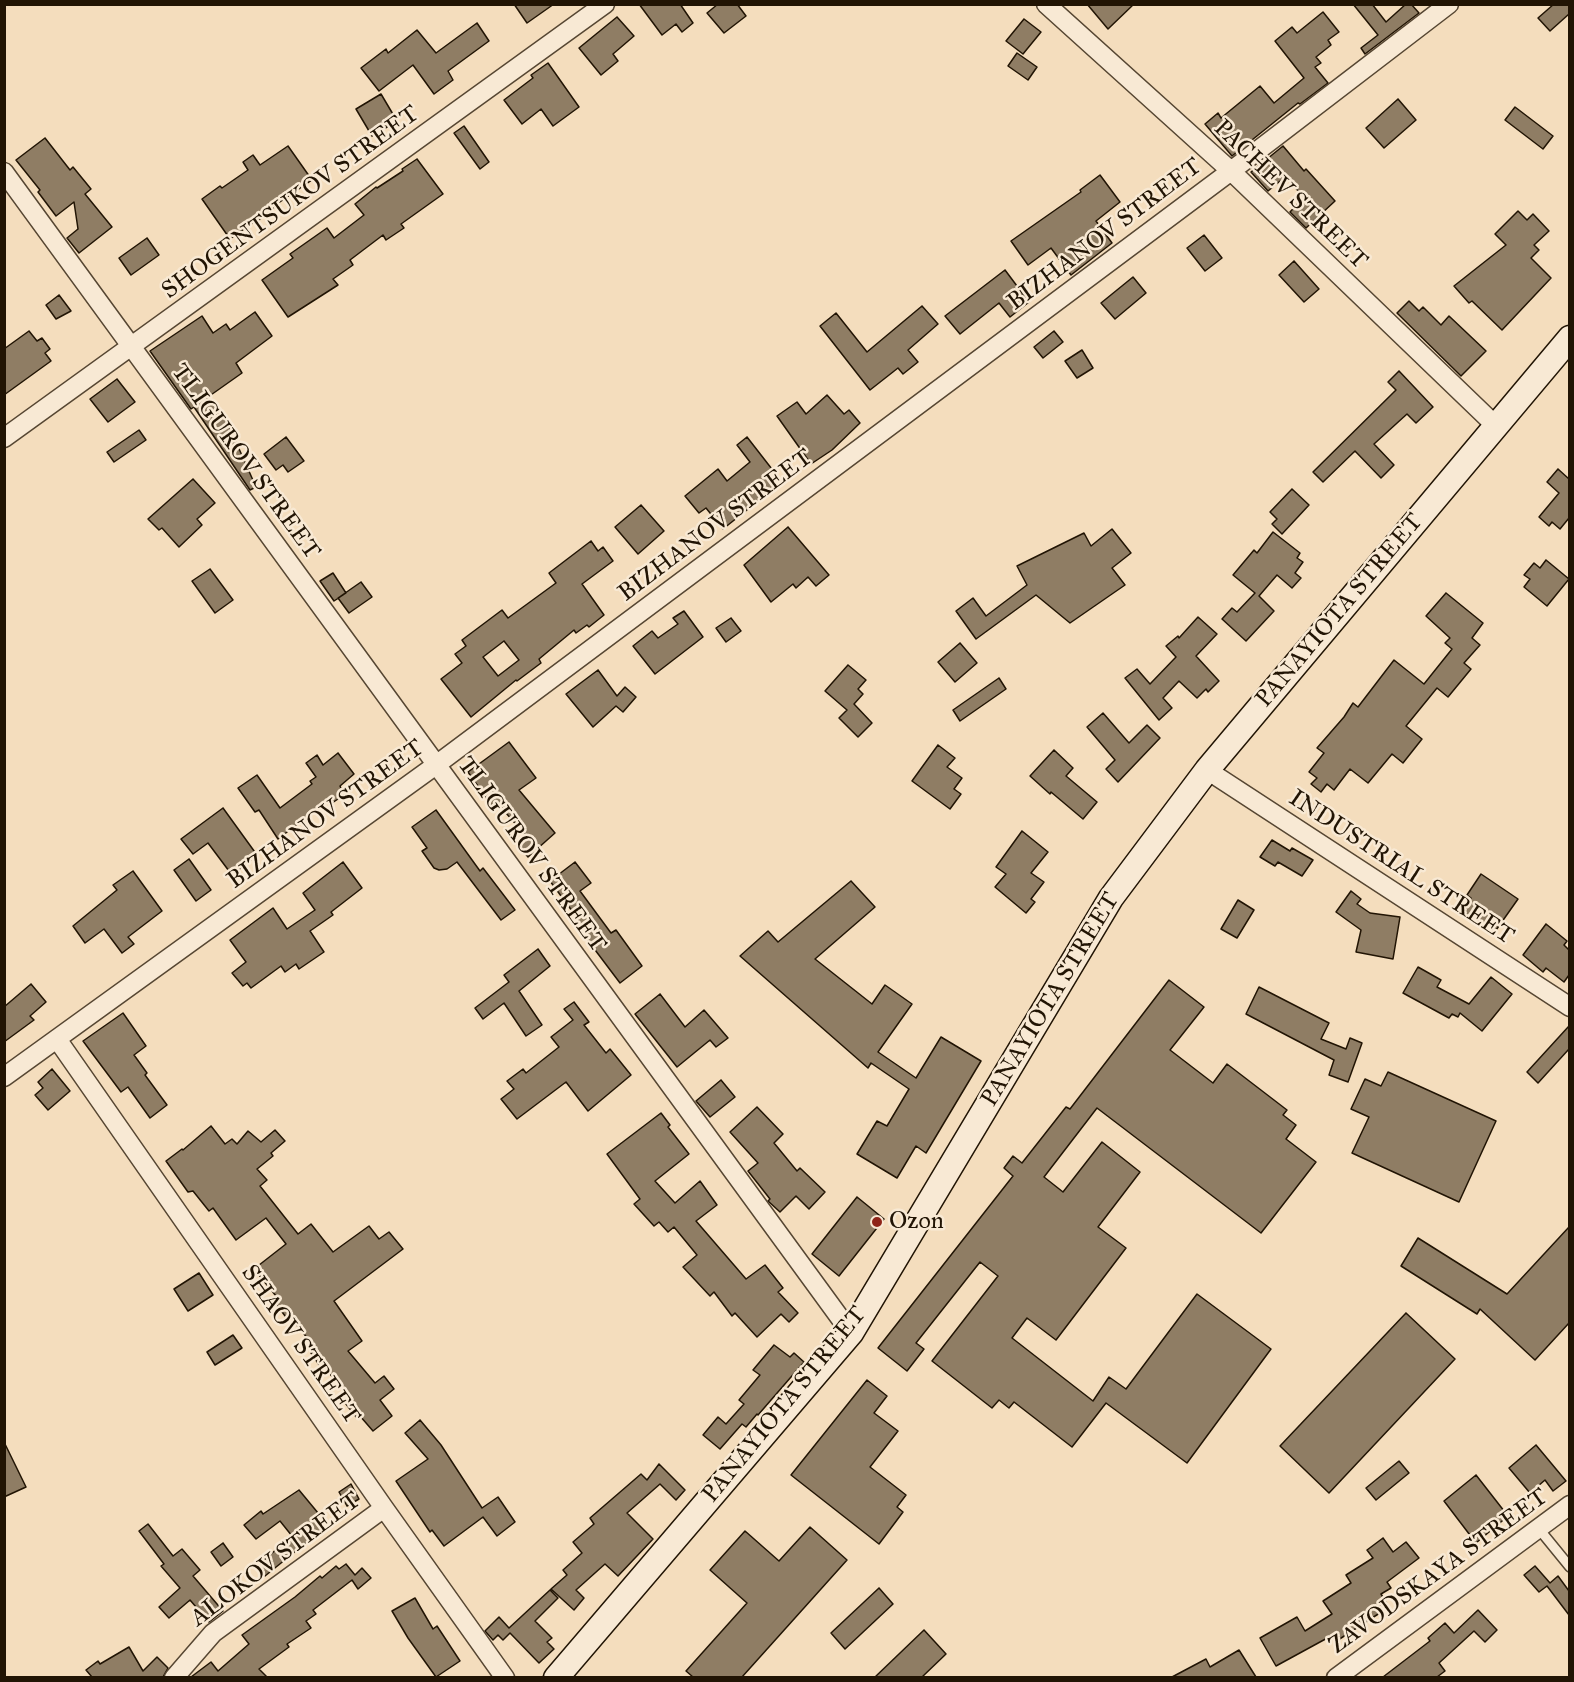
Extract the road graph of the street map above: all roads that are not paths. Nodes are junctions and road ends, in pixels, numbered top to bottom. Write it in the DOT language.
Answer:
graph roads {
  1 [pos="605,4"];
  2 [pos="1046,4"];
  3 [pos="1449,4"];
  4 [pos="1232,171"];
  5 [pos="4,172"];
  6 [pos="1569,338"];
  7 [pos="132,348"];
  8 [pos="1496,426"];
  9 [pos="4,438"];
  10 [pos="436,765"];
  11 [pos="1207,770"];
  12 [pos="1569,1007"];
  13 [pos="57,1039"];
  14 [pos="4,1077"];
  15 [pos="851,1333"];
  16 [pos="1569,1505"];
  17 [pos="384,1508"];
  18 [pos="1539,1529"];
  19 [pos="1569,1566"];
  20 [pos="174,1677"];
  21 [pos="505,1677"];
  22 [pos="556,1677"];
  23 [pos="1336,1677"];
  1 -- 7 [label="street, SHOGENTSUKOV STREET"];
  2 -- 4 [label="street, PACHEV STREET"];
  3 -- 4 [label="street, BIZHANOV STREET"];
  4 -- 8 [label="street, PACHEV STREET"];
  4 -- 10 [label="street, BIZHANOV STREET"];
  5 -- 7 [label="street, TLIGUROV STREET"];
  6 -- 8 [label="street, PANAYIOTA STREET"];
  7 -- 9 [label="street, SHOGENTSUKOV STREET"];
  7 -- 10 [label="street, TLIGUROV STREET"];
  8 -- 11 [label="street, PANAYIOTA STREET"];
  10 -- 13 [label="street, BIZHANOV STREET"];
  10 -- 15 [label="street, TLIGUROV STREET"];
  11 -- 12 [label="street, INDUSTRIAL STREET"];
  11 -- 15 [label="street, PANAYIOTA STREET"];
  13 -- 14 [label="street, BIZHANOV STREET"];
  13 -- 17 [label="street, SHAOV STREET"];
  15 -- 22 [label="street, PANAYIOTA STREET"];
  16 -- 18 [label="street, ZAVODSKAYA STREET"];
  17 -- 20 [label="street, ALOKOV STREET"];
  17 -- 21 [label="street, SHAOV STREET"];
  18 -- 19 [label="lane"];
  18 -- 23 [label="street, ZAVODSKAYA STREET"];
}
